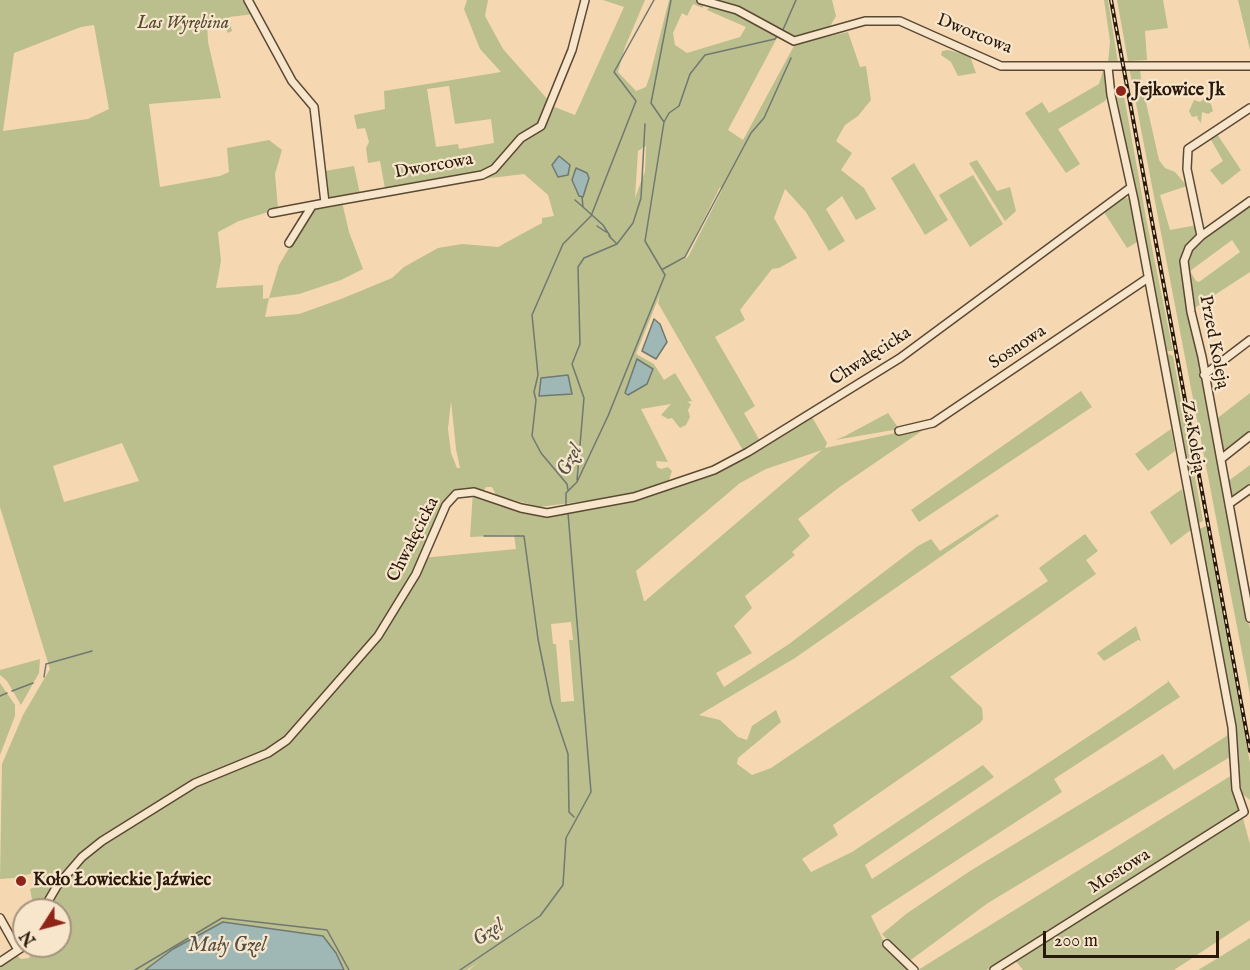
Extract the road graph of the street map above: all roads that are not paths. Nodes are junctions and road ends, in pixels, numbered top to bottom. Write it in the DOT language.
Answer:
graph roads {
  1 [pos="248,0"];
  2 [pos="585,0"];
  3 [pos="701,0"];
  4 [pos="1250,66"];
  5 [pos="1108,67"];
  6 [pos="1250,108"];
  7 [pos="1130,189"];
  8 [pos="1250,201"];
  9 [pos="325,203"];
  10 [pos="312,206"];
  11 [pos="272,213"];
  12 [pos="1201,236"];
  13 [pos="289,243"];
  14 [pos="1148,278"];
  15 [pos="1250,340"];
  16 [pos="1204,375"];
  17 [pos="899,431"];
  18 [pos="1250,436"];
  19 [pos="1221,459"];
  20 [pos="1250,489"];
  21 [pos="1229,504"];
  22 [pos="1248,597"];
  23 [pos="1250,618"];
  24 [pos="1246,809"];
  25 [pos="50,898"];
  26 [pos="0,918"];
  27 [pos="12,935"];
  28 [pos="887,944"];
  29 [pos="914,970"];
  30 [pos="994,970"];
  1 -- 9 [label="street"];
  2 -- 9 [label="street, Dworcowa"];
  3 -- 5 [label="street, Dworcowa"];
  4 -- 5 [label="street, Dworcowa"];
  5 -- 7 [label="street, Za Koleją"];
  6 -- 12 [label="street"];
  7 -- 14 [label="street, Za Koleją"];
  7 -- 25 [label="street, Chwałęcicka"];
  8 -- 12 [label="street, Przed Koleją"];
  9 -- 10 [label="street, Dworcowa"];
  10 -- 11 [label="street, Dworcowa"];
  10 -- 13 [label="street"];
  12 -- 16 [label="street, Przed Koleją"];
  14 -- 17 [label="street, Sosnowa"];
  14 -- 24 [label="street, Za Koleją"];
  15 -- 16 [label="street"];
  16 -- 19 [label="street, Przed Koleją"];
  18 -- 19 [label="street"];
  19 -- 21 [label="street, Przed Koleją"];
  20 -- 21 [label="street"];
  21 -- 22 [label="street, Przed Koleją"];
  22 -- 23 [label="street, Przed Koleją"];
  24 -- 30 [label="street, Mostowa"];
  26 -- 27 [label="street"];
  28 -- 29 [label="street"];
}
